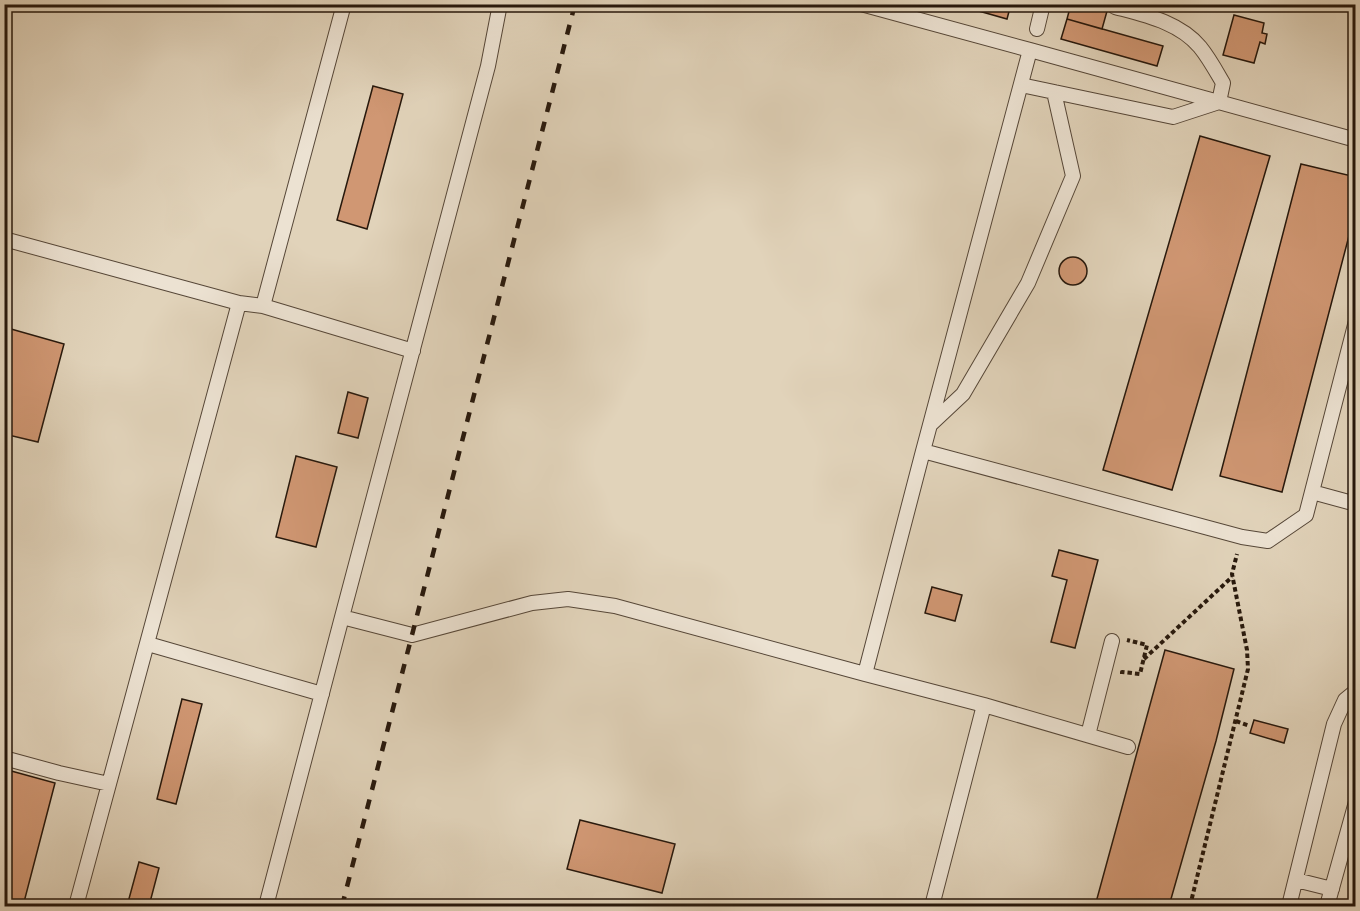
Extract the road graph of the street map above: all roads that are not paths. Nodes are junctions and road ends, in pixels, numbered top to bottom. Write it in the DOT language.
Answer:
graph roads {
  1 [pos="344,4"];
  2 [pos="500,4"];
  3 [pos="861,4"];
  4 [pos="1043,4"];
  5 [pos="1115,7"];
  6 [pos="1037,29"];
  7 [pos="1030,50"];
  8 [pos="1021,85"];
  9 [pos="1054,92"];
  10 [pos="1219,102"];
  11 [pos="1356,140"];
  12 [pos="4,238"];
  13 [pos="239,303"];
  14 [pos="263,306"];
  15 [pos="1354,329"];
  16 [pos="413,351"];
  17 [pos="930,425"];
  18 [pos="924,451"];
  19 [pos="1312,492"];
  20 [pos="1356,504"];
  21 [pos="342,617"];
  22 [pos="1117,640"];
  23 [pos="148,644"];
  24 [pos="865,674"];
  25 [pos="1356,691"];
  26 [pos="322,694"];
  27 [pos="984,705"];
  28 [pos="1088,735"];
  29 [pos="1128,747"];
  30 [pos="4,758"];
  31 [pos="109,784"];
  32 [pos="1356,802"];
  33 [pos="1296,880"];
  34 [pos="1332,889"];
  35 [pos="76,906"];
  36 [pos="266,906"];
  37 [pos="933,906"];
  38 [pos="1289,906"];
  39 [pos="1327,906"];
  1 -- 14 [label="lane"];
  2 -- 16 [label="lane"];
  3 -- 7 [label="lane"];
  4 -- 6 [label="lane"];
  5 -- 10 [label="lane"];
  7 -- 8 [label="lane"];
  7 -- 10 [label="lane"];
  8 -- 9 [label="lane"];
  8 -- 17 [label="lane"];
  9 -- 10 [label="lane"];
  9 -- 17 [label="lane"];
  10 -- 11 [label="lane"];
  12 -- 13 [label="lane"];
  13 -- 14 [label="lane"];
  13 -- 23 [label="lane"];
  14 -- 16 [label="lane"];
  15 -- 19 [label="lane"];
  16 -- 21 [label="lane"];
  17 -- 18 [label="lane"];
  18 -- 19 [label="lane"];
  18 -- 24 [label="lane"];
  19 -- 20 [label="lane"];
  21 -- 24 [label="lane"];
  21 -- 26 [label="lane"];
  22 -- 28 [label="lane"];
  23 -- 26 [label="lane"];
  23 -- 31 [label="lane"];
  24 -- 27 [label="lane"];
  25 -- 33 [label="lane"];
  26 -- 36 [label="lane"];
  27 -- 28 [label="lane"];
  27 -- 37 [label="lane"];
  28 -- 29 [label="lane"];
  30 -- 31 [label="lane"];
  31 -- 35 [label="lane"];
  32 -- 34 [label="lane"];
  33 -- 34 [label="lane"];
  33 -- 38 [label="lane"];
  34 -- 39 [label="lane"];
}
